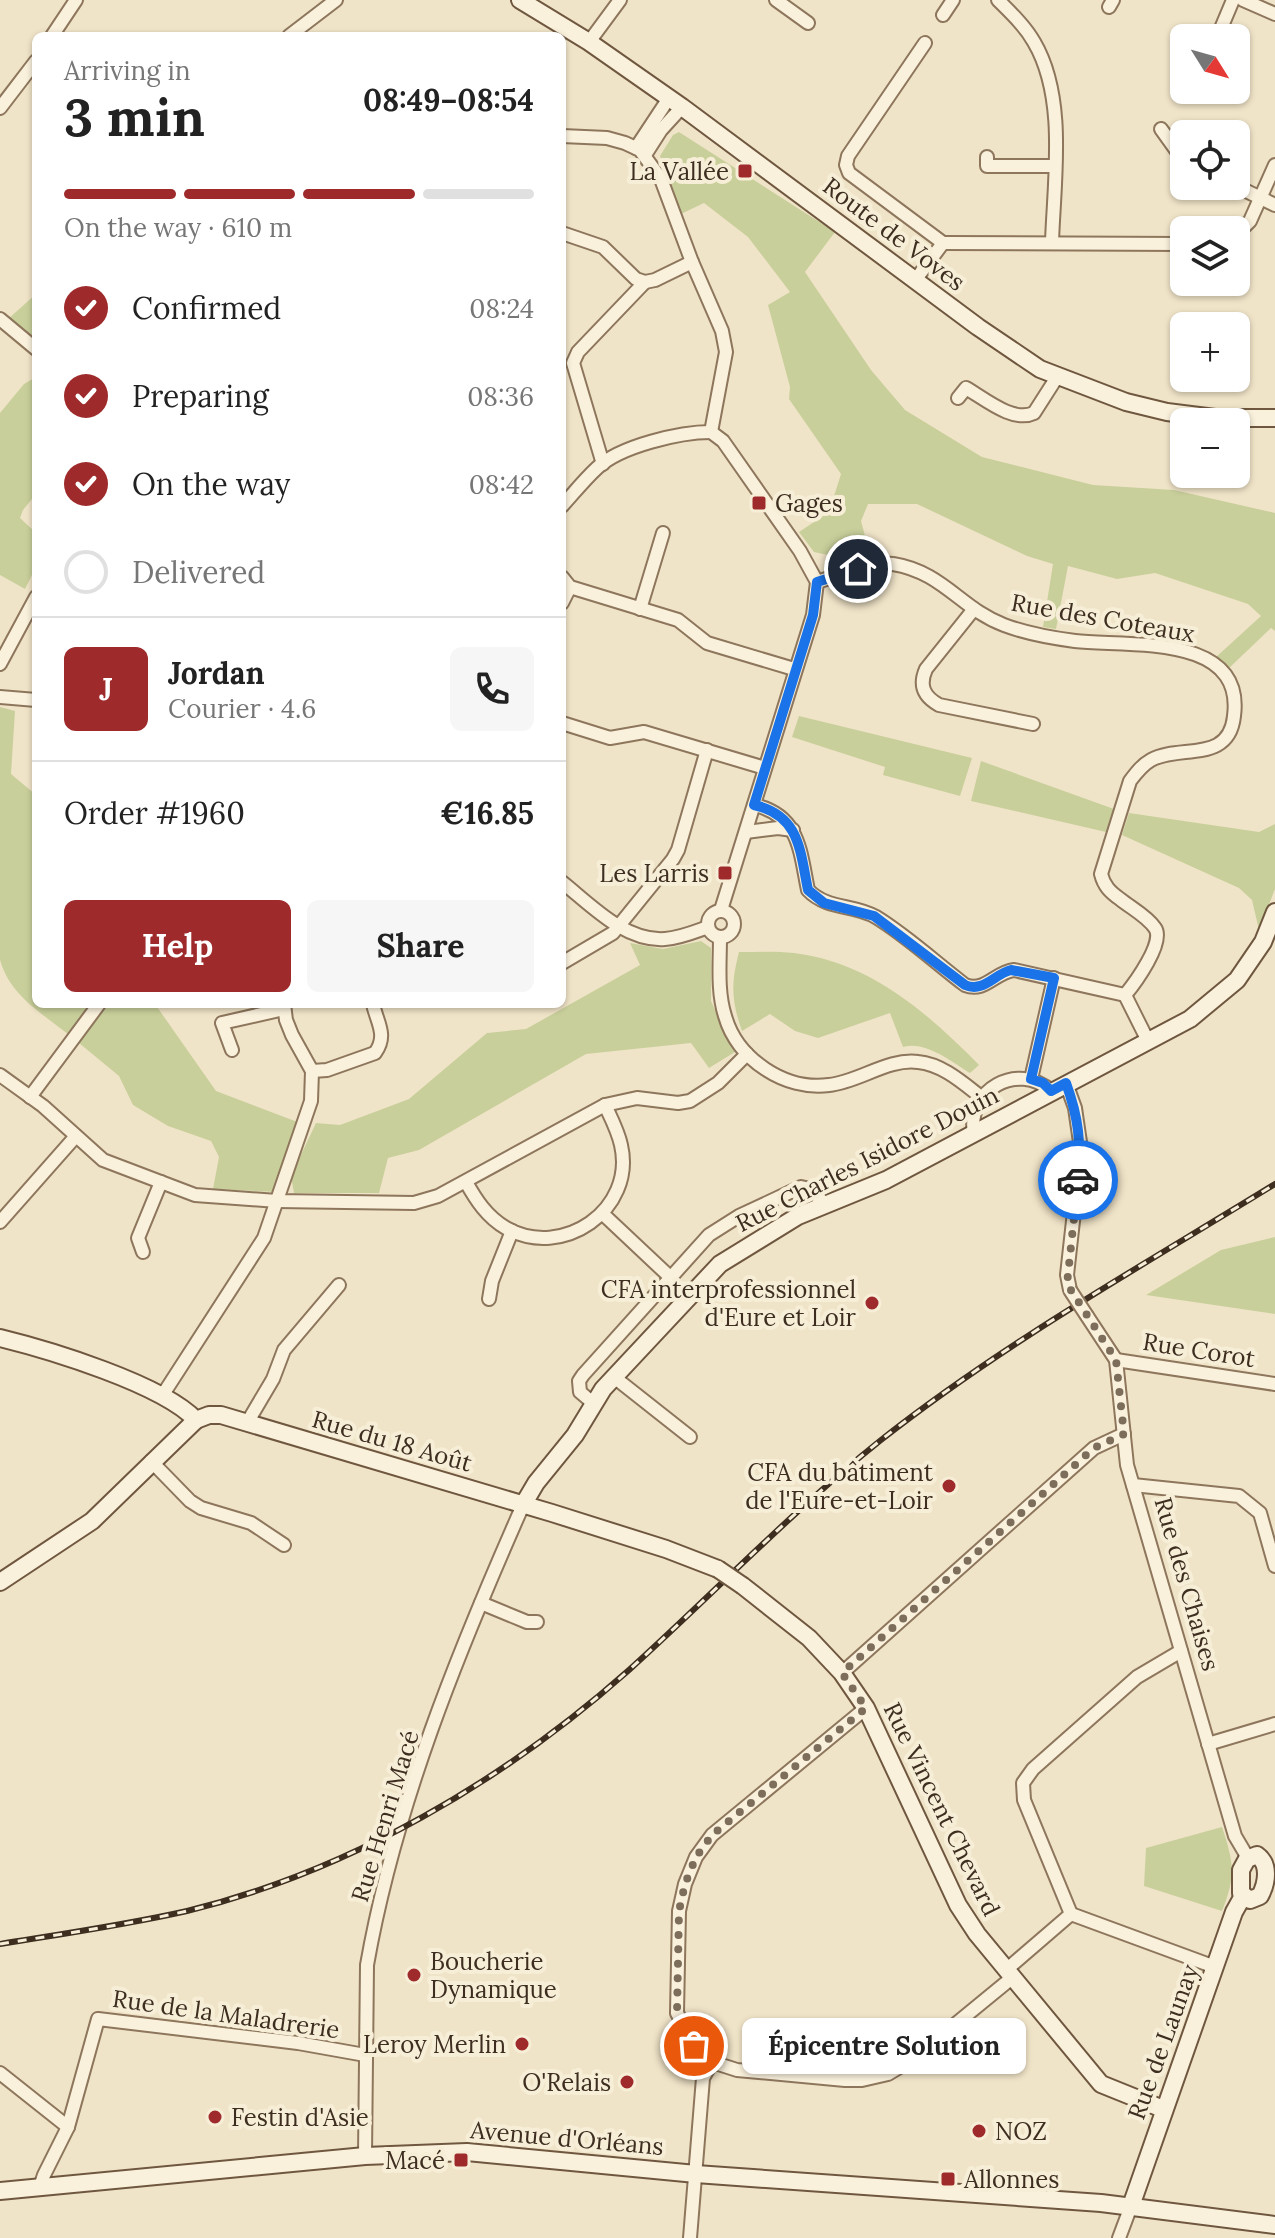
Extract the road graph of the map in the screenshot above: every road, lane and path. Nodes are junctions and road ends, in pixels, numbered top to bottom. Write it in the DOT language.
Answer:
graph roads {
  1 [pos="76,0"];
  2 [pos="336,0"];
  3 [pos="520,0"];
  4 [pos="620,0"];
  5 [pos="776,0"];
  6 [pos="953,0"];
  7 [pos="998,0"];
  8 [pos="1233,0"];
  9 [pos="1243,0"];
  10 [pos="1275,14"];
  11 [pos="943,15"];
  12 [pos="808,23"];
  13 [pos="1223,24"];
  14 [pos="55,32"];
  15 [pos="294,32"];
  16 [pos="589,42"];
  17 [pos="925,43"];
  18 [pos="32,70"];
  19 [pos="675,103"];
  20 [pos="0,108"];
  21 [pos="1161,129"];
  22 [pos="566,136"];
  23 [pos="1170,144"];
  24 [pos="640,151"];
  25 [pos="987,157"];
  26 [pos="1275,165"];
  27 [pos="1054,166"];
  28 [pos="1250,192"];
  29 [pos="1262,198"];
  30 [pos="1275,205"];
  31 [pos="1250,221"];
  32 [pos="566,234"];
  33 [pos="1052,242"];
  34 [pos="943,243"];
  35 [pos="1170,244"];
  36 [pos="692,262"];
  37 [pos="916,279"];
  38 [pos="645,282"];
  39 [pos="0,319"];
  40 [pos="32,346"];
  41 [pos="1057,377"];
  42 [pos="958,398"];
  43 [pos="1275,418"];
  44 [pos="711,432"];
  45 [pos="603,464"];
  46 [pos="566,502"];
  47 [pos="663,533"];
  48 [pos="566,582"];
  49 [pos="817,582"];
  50 [pos="32,604"];
  51 [pos="640,609"];
  52 [pos="974,609"];
  53 [pos="0,664"];
  54 [pos="794,669"];
  55 [pos="0,697"];
  56 [pos="32,700"];
  57 [pos="566,724"];
  58 [pos="1033,724"];
  59 [pos="707,750"];
  60 [pos="765,768"];
  61 [pos="754,805"];
  62 [pos="793,830"];
  63 [pos="746,832"];
  64 [pos="566,885"];
  65 [pos="721,910"];
  66 [pos="1275,912"];
  67 [pos="618,926"];
  68 [pos="708,927"];
  69 [pos="720,937"];
  70 [pos="566,961"];
  71 [pos="1054,978"];
  72 [pos="1125,995"];
  73 [pos="96,1008"];
  74 [pos="277,1008"];
  75 [pos="285,1008"];
  76 [pos="374,1008"];
  77 [pos="1148,1041"];
  78 [pos="232,1050"];
  79 [pos="747,1054"];
  80 [pos="312,1071"];
  81 [pos="1031,1079"];
  82 [pos="2,1082"];
  83 [pos="1059,1087"];
  84 [pos="30,1097"];
  85 [pos="981,1097"];
  86 [pos="605,1105"];
  87 [pos="974,1134"];
  88 [pos="76,1136"];
  89 [pos="161,1182"];
  90 [pos="466,1182"];
  91 [pos="277,1201"];
  92 [pos="826,1205"];
  93 [pos="603,1214"];
  94 [pos="0,1222"];
  95 [pos="512,1231"];
  96 [pos="143,1252"];
  97 [pos="670,1277"];
  98 [pos="339,1285"];
  99 [pos="489,1299"];
  100 [pos="0,1338"];
  101 [pos="1116,1360"];
  102 [pos="614,1377"];
  103 [pos="1275,1384"];
  104 [pos="162,1396"];
  105 [pos="593,1403"];
  106 [pos="196,1420"];
  107 [pos="247,1423"];
  108 [pos="1124,1434"];
  109 [pos="690,1437"];
  110 [pos="151,1461"];
  111 [pos="1133,1485"];
  112 [pos="523,1505"];
  113 [pos="284,1545"];
  114 [pos="1275,1566"];
  115 [pos="0,1582"];
  116 [pos="481,1603"];
  117 [pos="533,1624"];
  118 [pos="1181,1651"];
  119 [pos="842,1673"];
  120 [pos="866,1708"];
  121 [pos="1275,1724"];
  122 [pos="1208,1744"];
  123 [pos="1263,1858"];
  124 [pos="1262,1892"];
  125 [pos="1243,1896"];
  126 [pos="1275,1905"];
  127 [pos="1071,1914"];
  128 [pos="1215,1967"];
  129 [pos="1009,1974"];
  130 [pos="365,2055"];
  131 [pos="712,2062"];
  132 [pos="0,2073"];
  133 [pos="1163,2109"];
  134 [pos="68,2127"];
  135 [pos="365,2156"];
  136 [pos="696,2174"];
  137 [pos="40,2187"];
  138 [pos="0,2191"];
  139 [pos="1131,2206"];
  140 [pos="1275,2225"];
  141 [pos="690,2238"];
  142 [pos="1119,2238"];
  1 -- 14 [label="street"];
  2 -- 15 [label="street"];
  3 -- 16 [label="street, Route de Voves"];
  4 -- 16 [label="street"];
  5 -- 12 [label="street"];
  6 -- 11 [label="street"];
  7 -- 27 [label="street"];
  8 -- 13 [label="street"];
  9 -- 10 [label="street"];
  16 -- 19 [label="street, Route de Voves"];
  17 -- 34 [label="street"];
  18 -- 20 [label="street"];
  19 -- 24 [label="street"];
  19 -- 37 [label="street, Route de Voves"];
  21 -- 23 [label="street"];
  22 -- 24 [label="street"];
  24 -- 36 [label="street"];
  25 -- 27 [label="street"];
  26 -- 29 [label="street"];
  27 -- 33 [label="street"];
  28 -- 29 [label="street"];
  29 -- 30 [label="street"];
  29 -- 31 [label="street"];
  32 -- 38 [label="street"];
  33 -- 34 [label="street"];
  33 -- 35 [label="street"];
  34 -- 37 [label="street"];
  36 -- 38 [label="street"];
  36 -- 44 [label="street"];
  37 -- 41 [label="street, Route de Voves"];
  38 -- 45 [label="street"];
  39 -- 40 [label="street"];
  41 -- 42 [label="street"];
  41 -- 43 [label="street, Route de Voves"];
  44 -- 45 [label="street"];
  44 -- 49 [label="street"];
  45 -- 46 [label="street"];
  47 -- 51 [label="street"];
  48 -- 51 [label="street"];
  49 -- 52 [label="street, Rue des Coteaux"];
  49 -- 54 [label="street"];
  50 -- 53 [label="street"];
  51 -- 54 [label="street"];
  52 -- 58 [label="street"];
  52 -- 72 [label="street, Rue des Coteaux"];
  54 -- 60 [label="street"];
  55 -- 56 [label="street"];
  57 -- 59 [label="street"];
  59 -- 60 [label="street"];
  59 -- 67 [label="street"];
  60 -- 61 [label="street"];
  61 -- 62 [label="street"];
  61 -- 63 [label="street"];
  62 -- 63 [label="street"];
  62 -- 71 [label="street"];
  63 -- 65 [label="street"];
  64 -- 67 [label="street"];
  65 -- 68 [label="street"];
  65 -- 69 [label="street"];
  66 -- 77 [label="street, Rue Charles Isidore Douin"];
  67 -- 68 [label="street"];
  67 -- 70 [label="street"];
  68 -- 69 [label="street"];
  69 -- 79 [label="street"];
  71 -- 72 [label="street"];
  71 -- 81 [label="street"];
  72 -- 77 [label="street"];
  73 -- 84 [label="street"];
  74 -- 78 [label="street"];
  75 -- 80 [label="street"];
  76 -- 80 [label="street"];
  77 -- 83 [label="street, Rue Charles Isidore Douin"];
  79 -- 85 [label="street"];
  79 -- 86 [label="street"];
  80 -- 91 [label="street"];
  81 -- 83 [label="street"];
  81 -- 85 [label="street"];
  82 -- 84 [label="street"];
  83 -- 87 [label="street, Rue Charles Isidore Douin"];
  83 -- 101 [label="street, Rue des Chaises, bridge"];
  84 -- 88 [label="street"];
  85 -- 87 [label="street"];
  86 -- 90 [label="street"];
  86 -- 93 [label="street"];
  87 -- 92 [label="street, Rue Charles Isidore Douin"];
  88 -- 89 [label="street"];
  88 -- 94 [label="street"];
  89 -- 91 [label="street"];
  89 -- 96 [label="street"];
  90 -- 91 [label="street"];
  90 -- 95 [label="street"];
  91 -- 104 [label="street"];
  92 -- 97 [label="street"];
  92 -- 102 [label="street, Rue Charles Isidore Douin"];
  93 -- 95 [label="street"];
  93 -- 97 [label="street"];
  95 -- 99 [label="street"];
  97 -- 105 [label="street"];
  98 -- 107 [label="street"];
  100 -- 104 [label="street"];
  101 -- 103 [label="street, Rue Corot"];
  101 -- 108 [label="street, Rue des Chaises"];
  102 -- 105 [label="street, Rue Charles Isidore Douin"];
  102 -- 109 [label="street"];
  104 -- 106 [label="street"];
  105 -- 112 [label="street, Rue Charles Isidore Douin"];
  106 -- 107 [label="street, Rue du 18 Août"];
  106 -- 110 [label="street"];
  107 -- 112 [label="street, Rue du 18 Août"];
  108 -- 111 [label="street, Rue des Chaises"];
  108 -- 119 [label="street"];
  110 -- 113 [label="street"];
  110 -- 115 [label="street"];
  111 -- 114 [label="street"];
  111 -- 118 [label="street, Rue des Chaises"];
  112 -- 116 [label="street, Rue Henri Macé"];
  112 -- 119 [label="street, Rue Vincent Chevard, bridge"];
  116 -- 117 [label="street"];
  116 -- 130 [label="street, Rue Henri Macé"];
  118 -- 122 [label="street, Rue des Chaises"];
  118 -- 127 [label="street"];
  119 -- 120 [label="street, Rue Vincent Chevard"];
  120 -- 129 [label="street, Rue Vincent Chevard"];
  120 -- 131 [label="street"];
  121 -- 122 [label="street"];
  122 -- 123 [label="street, Rue des Chaises"];
  123 -- 124 [label="street"];
  123 -- 125 [label="street, Rue de Launay"];
  124 -- 125 [label="street"];
  124 -- 126 [label="street"];
  125 -- 128 [label="street, Rue de Launay"];
  127 -- 128 [label="street"];
  127 -- 129 [label="street"];
  128 -- 133 [label="street, Rue de Launay"];
  129 -- 131 [label="street"];
  129 -- 133 [label="street, Rue Vincent Chevard"];
  130 -- 134 [label="street, Rue de la Maladrerie"];
  130 -- 135 [label="street, Rue Henri Macé"];
  131 -- 136 [label="street"];
  132 -- 134 [label="street"];
  133 -- 139 [label="street, Rue de Launay"];
  134 -- 137 [label="street, Rue de la Maladrerie"];
  135 -- 136 [label="street, Avenue d'Orléans"];
  135 -- 137 [label="street, Avenue d'Orléans"];
  136 -- 139 [label="street, Avenue d'Orléans"];
  136 -- 141 [label="street"];
  137 -- 138 [label="street, Avenue d'Orléans"];
  139 -- 140 [label="street, Avenue d'Orléans"];
  139 -- 142 [label="street"];
}
